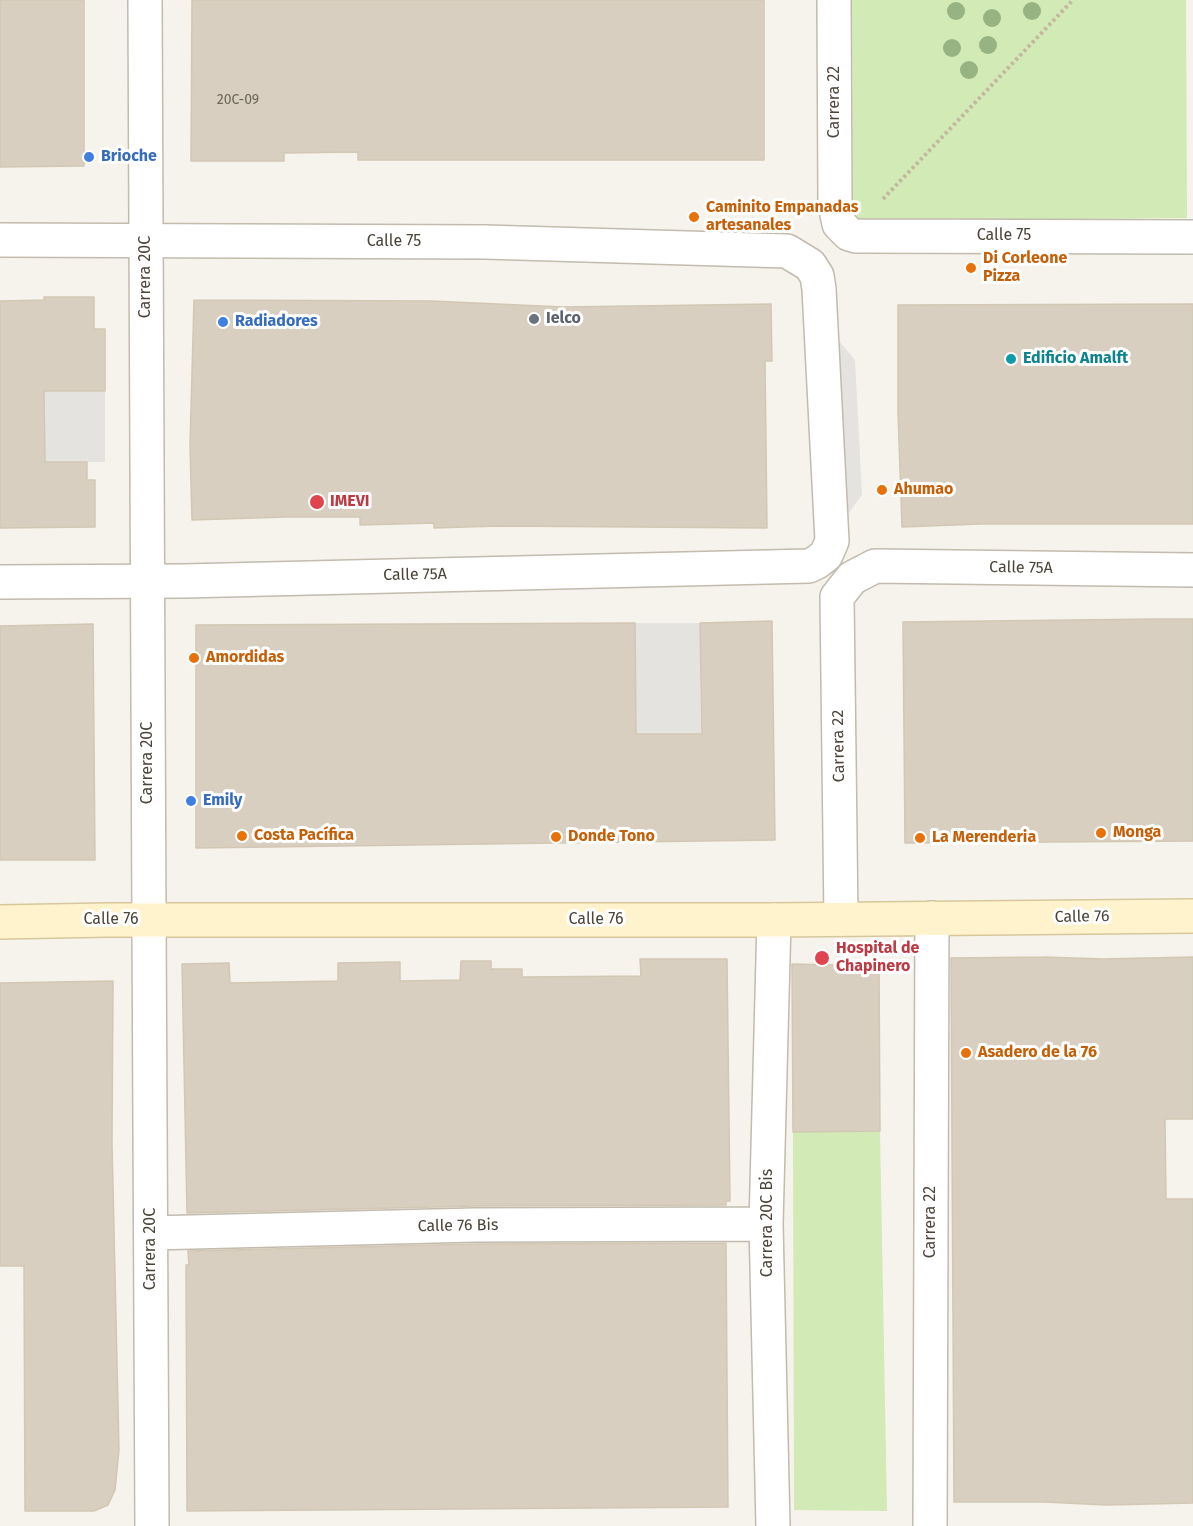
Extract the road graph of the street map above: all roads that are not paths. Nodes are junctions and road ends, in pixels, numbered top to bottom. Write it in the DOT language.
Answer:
graph roads {
  1 [pos="145,0"];
  2 [pos="834,0"];
  3 [pos="835,205"];
  4 [pos="1193,237"];
  5 [pos="0,240"];
  6 [pos="146,240"];
  7 [pos="826,555"];
  8 [pos="1193,570"];
  9 [pos="852,579"];
  10 [pos="147,581"];
  11 [pos="0,582"];
  12 [pos="1193,916"];
  13 [pos="932,918"];
  14 [pos="841,919"];
  15 [pos="149,920"];
  16 [pos="774,920"];
  17 [pos="0,922"];
  18 [pos="766,1224"];
  19 [pos="151,1233"];
  20 [pos="152,1526"];
  21 [pos="773,1526"];
  22 [pos="930,1526"];
  1 -- 6 [label="street, Carrera 20C"];
  2 -- 3 [label="street, Carrera 22"];
  3 -- 4 [label="street, Calle 75"];
  5 -- 6 [label="street, Calle 75"];
  6 -- 7 [label="street, Calle 75"];
  6 -- 10 [label="street, Carrera 20C"];
  7 -- 10 [label="street, Calle 75A"];
  8 -- 9 [label="street, Calle 75A"];
  9 -- 14 [label="street, Carrera 22"];
  10 -- 11 [label="street, Calle 75A"];
  10 -- 15 [label="street, Carrera 20C"];
  12 -- 13 [label="main road, Calle 76"];
  13 -- 14 [label="main road, Calle 76"];
  13 -- 22 [label="street, Carrera 22"];
  14 -- 16 [label="main road, Calle 76"];
  15 -- 16 [label="main road, Calle 76"];
  15 -- 17 [label="main road, Calle 76"];
  15 -- 19 [label="street, Carrera 20C"];
  16 -- 18 [label="street, Carrera 20C Bis"];
  18 -- 19 [label="street, Calle 76 Bis"];
  18 -- 21 [label="street, Carrera 20C Bis"];
  19 -- 20 [label="street, Carrera 20C"];
}
